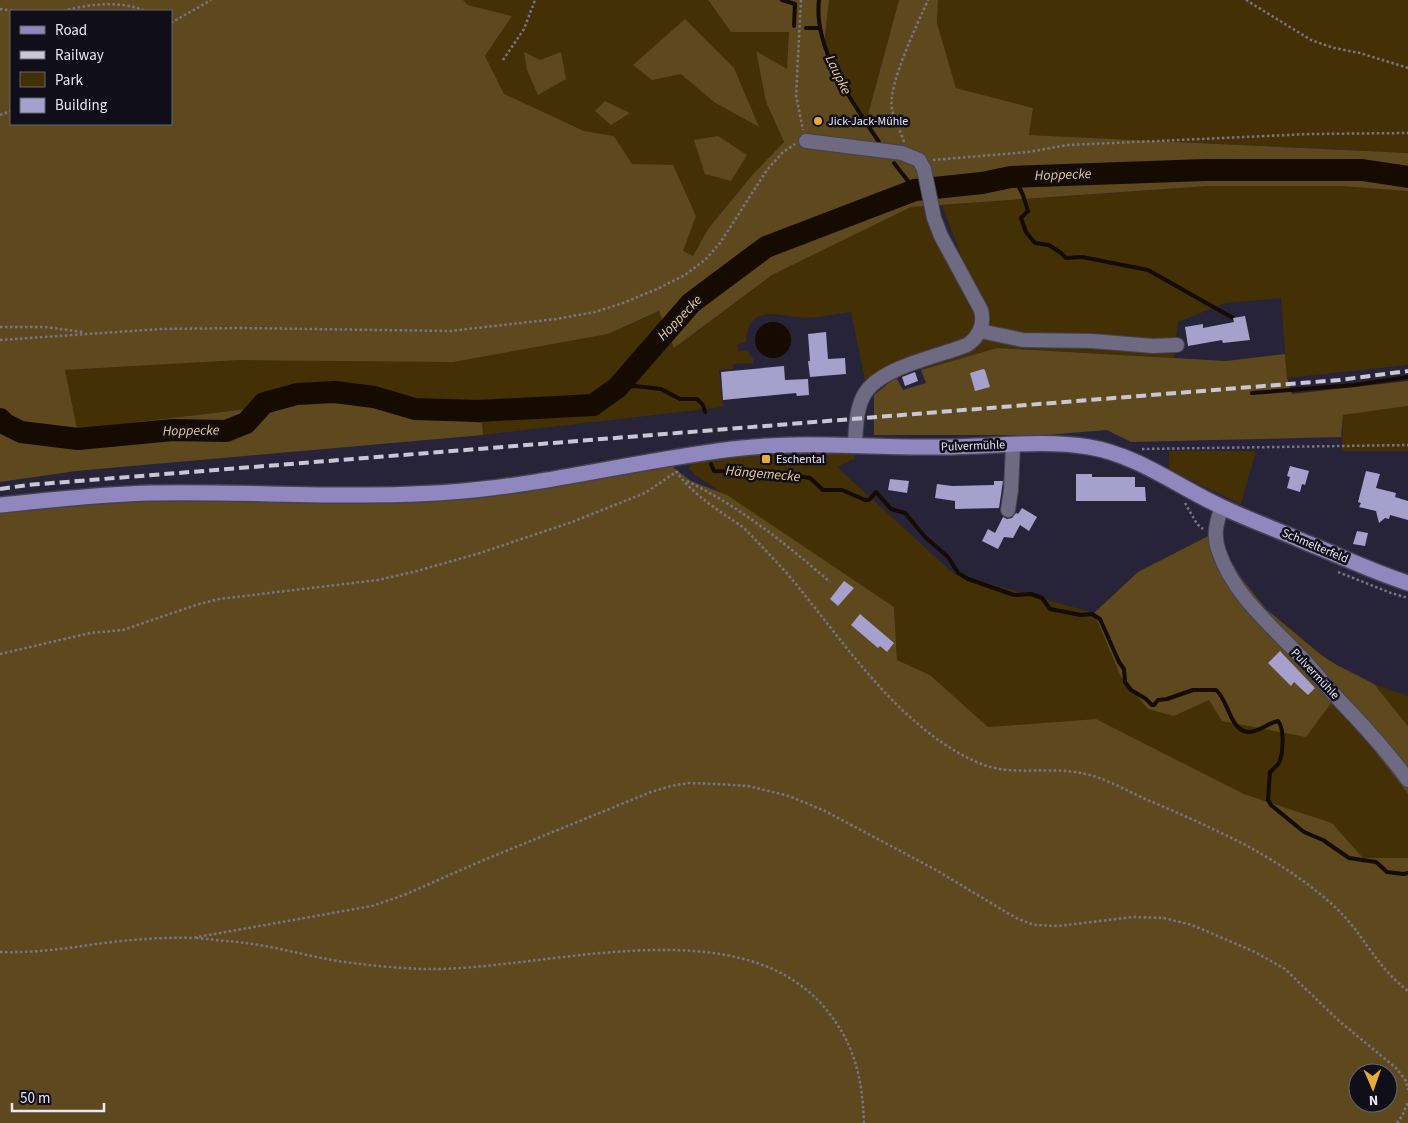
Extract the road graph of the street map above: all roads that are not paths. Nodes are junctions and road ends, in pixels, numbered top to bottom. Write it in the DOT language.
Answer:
graph roads {
  1 [pos="806,141"];
  2 [pos="980,331"];
  3 [pos="1177,345"];
  4 [pos="855,444"];
  5 [pos="1013,445"];
  6 [pos="0,505"];
  7 [pos="1222,507"];
  8 [pos="1008,510"];
  9 [pos="1408,583"];
  10 [pos="1408,780"];
  1 -- 2 [label="street"];
  2 -- 3 [label="street"];
  2 -- 4 [label="street"];
  4 -- 5 [label="main road, Pulvermühle"];
  4 -- 6 [label="main road, Pulvermühle"];
  5 -- 7 [label="main road, Pulvermühle"];
  5 -- 8 [label="street"];
  7 -- 9 [label="main road, Schmelterfeld"];
  7 -- 10 [label="street, Pulvermühle"];
}
